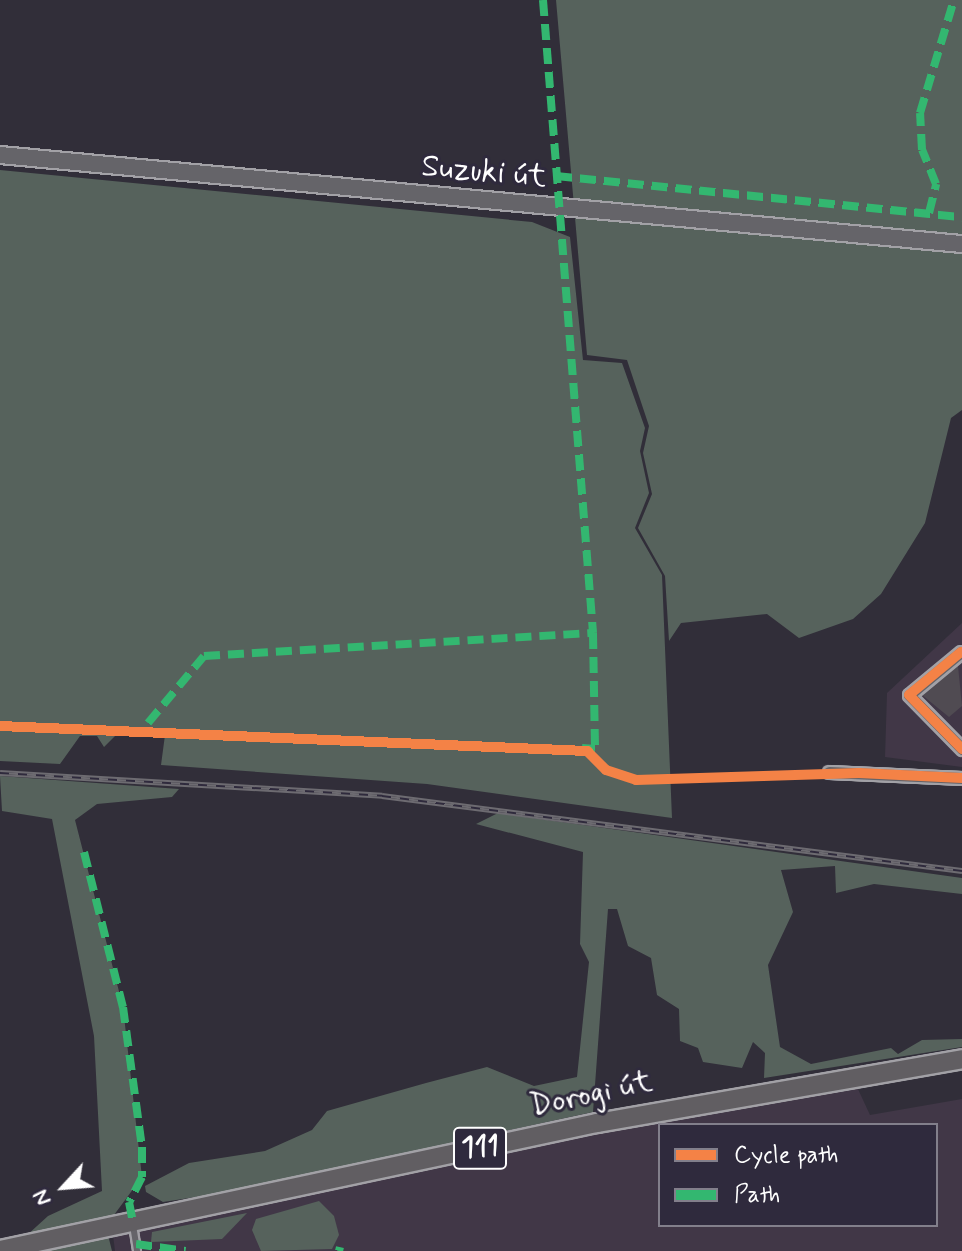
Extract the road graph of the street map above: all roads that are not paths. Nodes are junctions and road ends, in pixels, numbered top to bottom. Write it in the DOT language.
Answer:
graph roads {
  1 [pos="0,155"];
  2 [pos="962,244"];
  3 [pos="961,652"];
  4 [pos="962,749"];
  5 [pos="829,772"];
  6 [pos="962,778"];
  7 [pos="962,1059"];
  8 [pos="133,1222"];
  9 [pos="0,1250"];
  10 [pos="137,1251"];
  1 -- 2 [label="main road, Suzuki út"];
  3 -- 4 [label="street"];
  5 -- 6 [label="street"];
  7 -- 8 [label="main road, Dorogi út / 111"];
  8 -- 9 [label="main road, Dorogi út / 111"];
  8 -- 10 [label="lane"];
}
